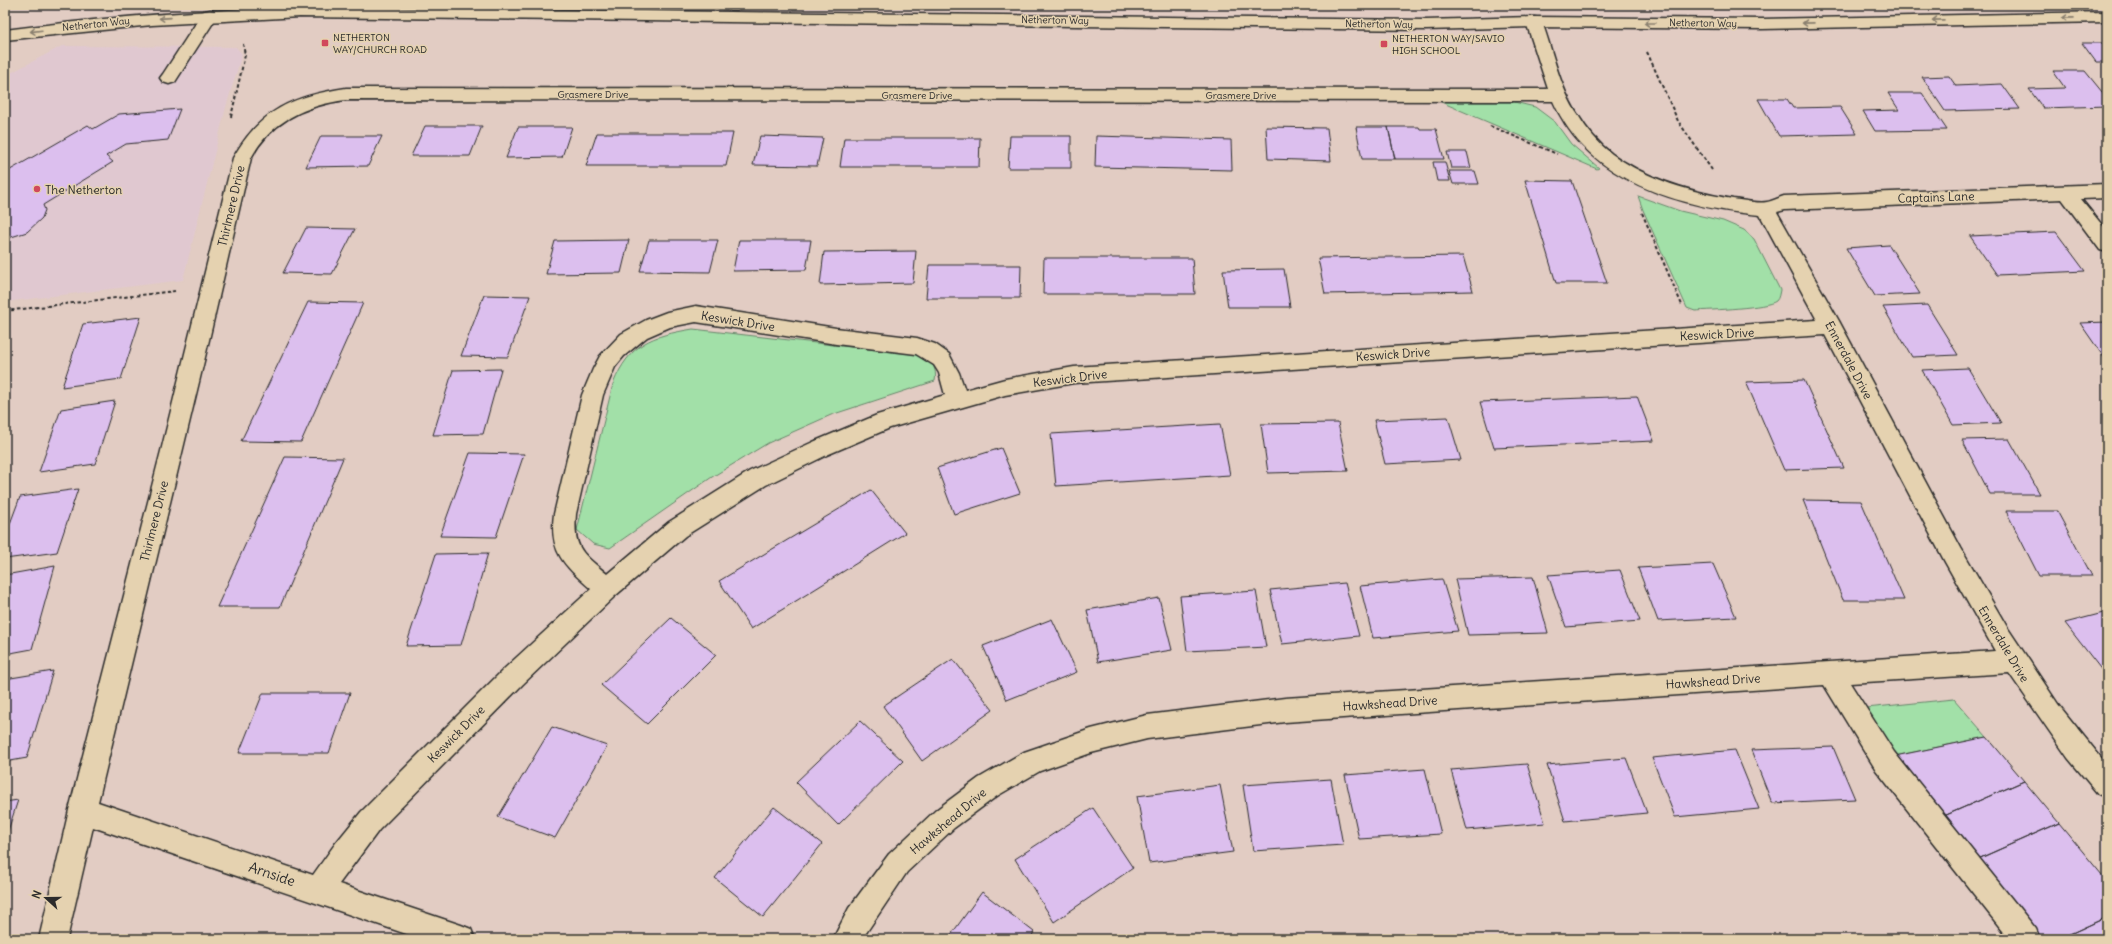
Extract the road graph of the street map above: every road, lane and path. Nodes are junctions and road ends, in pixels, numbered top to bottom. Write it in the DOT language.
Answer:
graph roads {
  1 [pos="334,5"];
  2 [pos="389,14"];
  3 [pos="210,15"];
  4 [pos="2107,17"];
  5 [pos="1534,22"];
  6 [pos="5,35"];
  7 [pos="1645,47"];
  8 [pos="169,78"];
  9 [pos="1559,95"];
  10 [pos="279,116"];
  11 [pos="1487,125"];
  12 [pos="1559,155"];
  13 [pos="2107,191"];
  14 [pos="2067,193"];
  15 [pos="1638,206"];
  16 [pos="1737,207"];
  17 [pos="1766,209"];
  18 [pos="2107,245"];
  19 [pos="213,287"];
  20 [pos="5,311"];
  21 [pos="1832,327"];
  22 [pos="1695,335"];
  23 [pos="957,400"];
  24 [pos="607,589"];
  25 [pos="2014,661"];
  26 [pos="1830,673"];
  27 [pos="2107,785"];
  28 [pos="82,810"];
  29 [pos="319,890"];
  30 [pos="52,939"];
  31 [pos="461,939"];
  32 [pos="847,939"];
  33 [pos="2026,939"];
  1 -- 2 [label="street"];
  2 -- 3 [label="street, Netherton Way"];
  2 -- 5 [label="street, Netherton Way"];
  3 -- 6 [label="street, Netherton Way, one-way"];
  3 -- 8 [label="street"];
  4 -- 5 [label="street, Netherton Way, one-way"];
  5 -- 9 [label="street"];
  7 -- 16 [label="path"];
  9 -- 10 [label="street, Grasmere Drive"];
  9 -- 16 [label="street"];
  10 -- 19 [label="street, Thirlmere Drive"];
  11 -- 12 [label="path"];
  13 -- 14 [label="street, Captains Lane"];
  14 -- 17 [label="street, Captains Lane"];
  14 -- 18 [label="street"];
  15 -- 22 [label="path"];
  16 -- 17 [label="street"];
  17 -- 21 [label="street, Ennerdale Drive"];
  19 -- 20 [label="path"];
  19 -- 28 [label="street, Thirlmere Drive"];
  21 -- 22 [label="street, Keswick Drive"];
  21 -- 25 [label="street, Ennerdale Drive"];
  22 -- 23 [label="street, Keswick Drive"];
  23 -- 24 [label="street, Keswick Drive"];
  23 -- 24 [label="street, Keswick Drive"];
  24 -- 29 [label="street, Keswick Drive"];
  25 -- 26 [label="street, Hawkshead Drive"];
  25 -- 27 [label="street, Ennerdale Drive"];
  26 -- 32 [label="street, Hawkshead Drive"];
  26 -- 33 [label="street"];
  28 -- 29 [label="street, Arnside"];
  28 -- 30 [label="street, Thirlmere Drive"];
  29 -- 31 [label="street, Arnside"];
}
